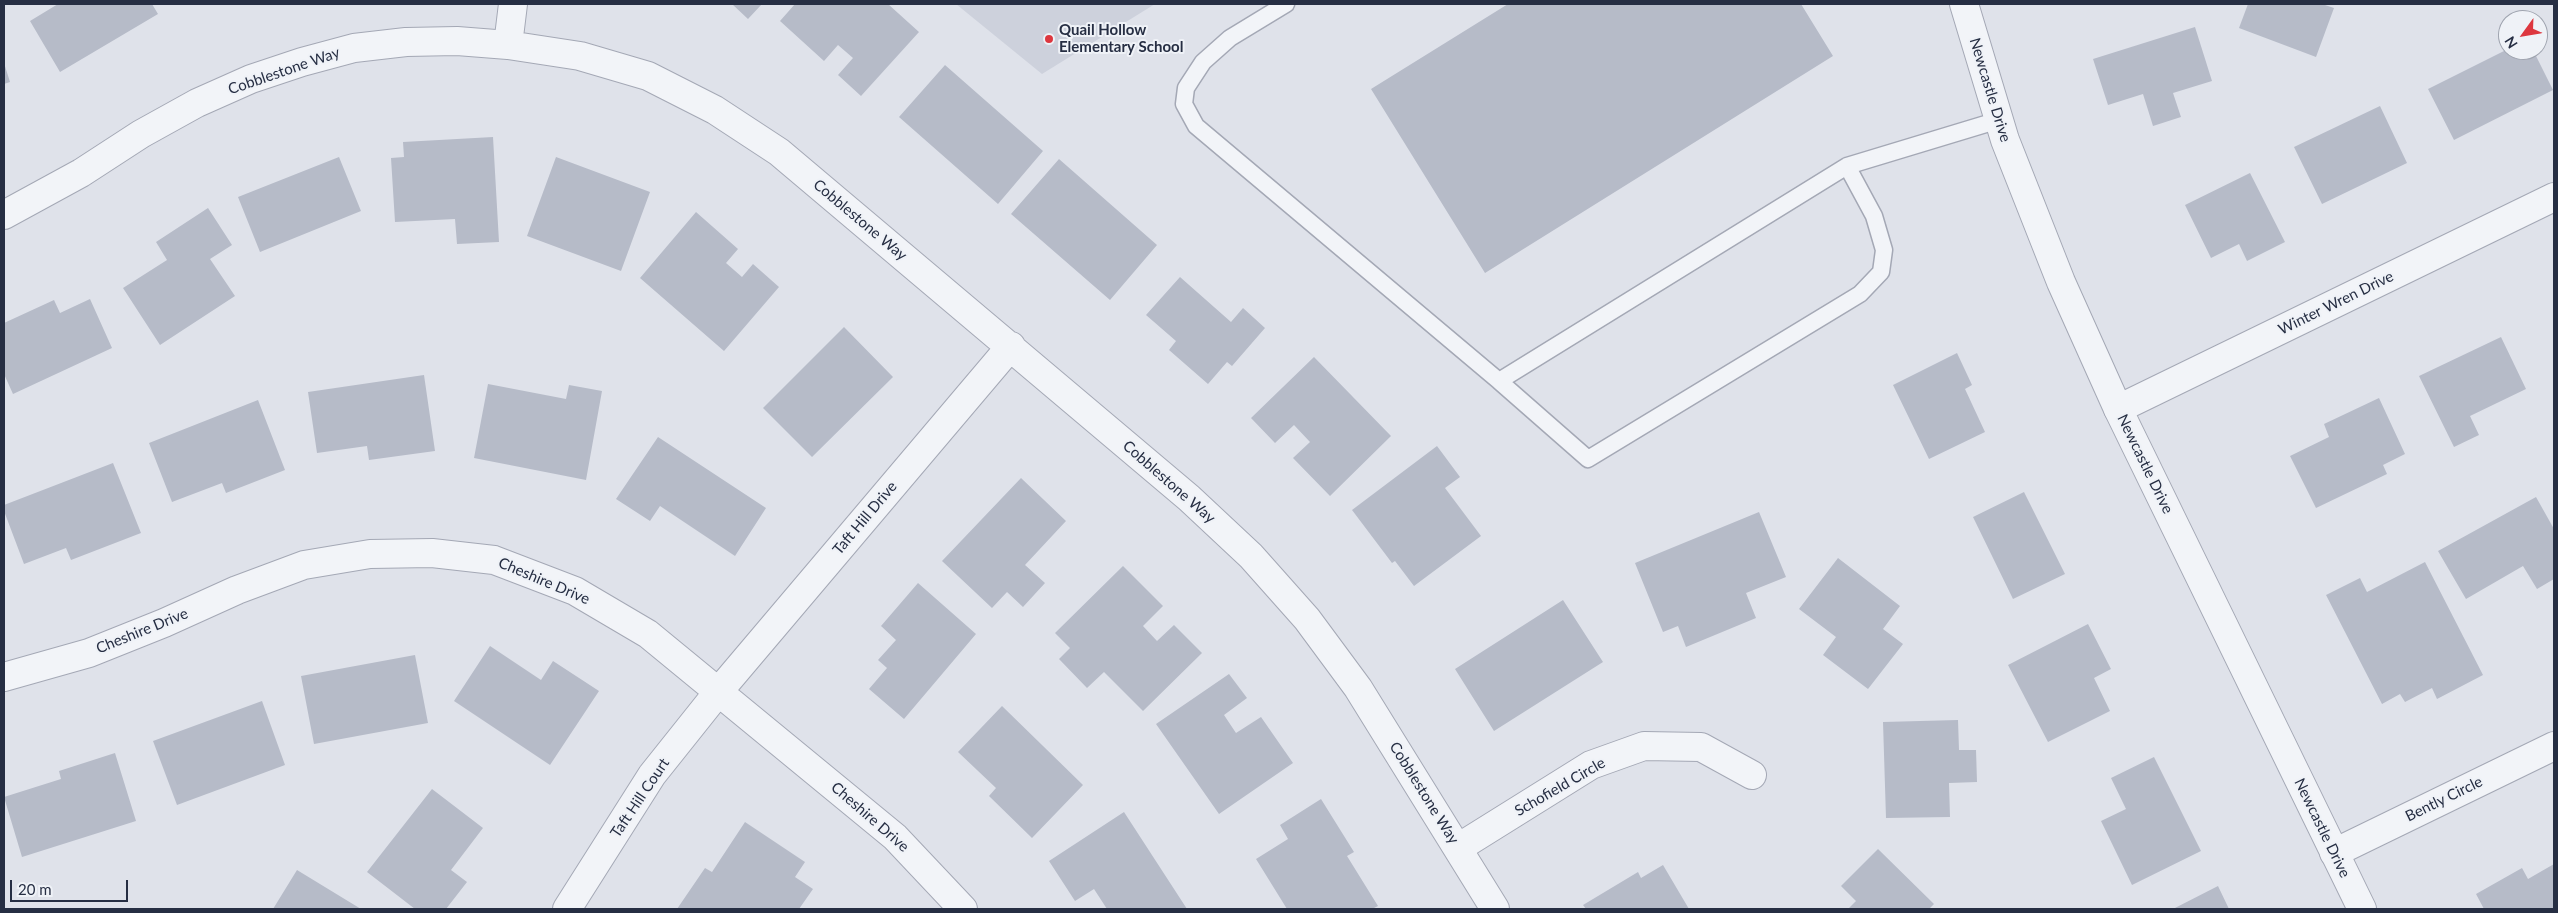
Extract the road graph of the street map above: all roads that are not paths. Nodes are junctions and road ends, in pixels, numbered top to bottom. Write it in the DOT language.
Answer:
graph roads {
  1 [pos="513,4"];
  2 [pos="1286,4"];
  3 [pos="1964,4"];
  4 [pos="508,44"];
  5 [pos="1999,120"];
  6 [pos="1847,166"];
  7 [pos="2554,197"];
  8 [pos="4,215"];
  9 [pos="1011,346"];
  10 [pos="1499,381"];
  11 [pos="2118,409"];
  12 [pos="4,677"];
  13 [pos="720,691"];
  14 [pos="2554,746"];
  15 [pos="1752,775"];
  16 [pos="1458,848"];
  17 [pos="2334,852"];
  18 [pos="567,909"];
  19 [pos="963,909"];
  20 [pos="1495,909"];
  21 [pos="2362,909"];
  1 -- 4 [label="street"];
  2 -- 10 [label="lane"];
  3 -- 5 [label="street, Newcastle Drive"];
  4 -- 8 [label="street, Cobblestone Way"];
  4 -- 9 [label="street, Cobblestone Way"];
  5 -- 6 [label="lane"];
  5 -- 11 [label="street, Newcastle Drive"];
  6 -- 10 [label="lane"];
  6 -- 10 [label="lane"];
  7 -- 11 [label="street, Winter Wren Drive"];
  9 -- 13 [label="street, Taft Hill Drive"];
  9 -- 16 [label="street, Cobblestone Way"];
  11 -- 17 [label="street, Newcastle Drive"];
  12 -- 13 [label="street, Cheshire Drive"];
  13 -- 18 [label="street, Taft Hill Court"];
  13 -- 19 [label="street, Cheshire Drive"];
  14 -- 17 [label="street, Bently Circle"];
  15 -- 16 [label="street, Schofield Circle"];
  16 -- 20 [label="street, Cobblestone Way"];
  17 -- 21 [label="street, Newcastle Drive"];
}
